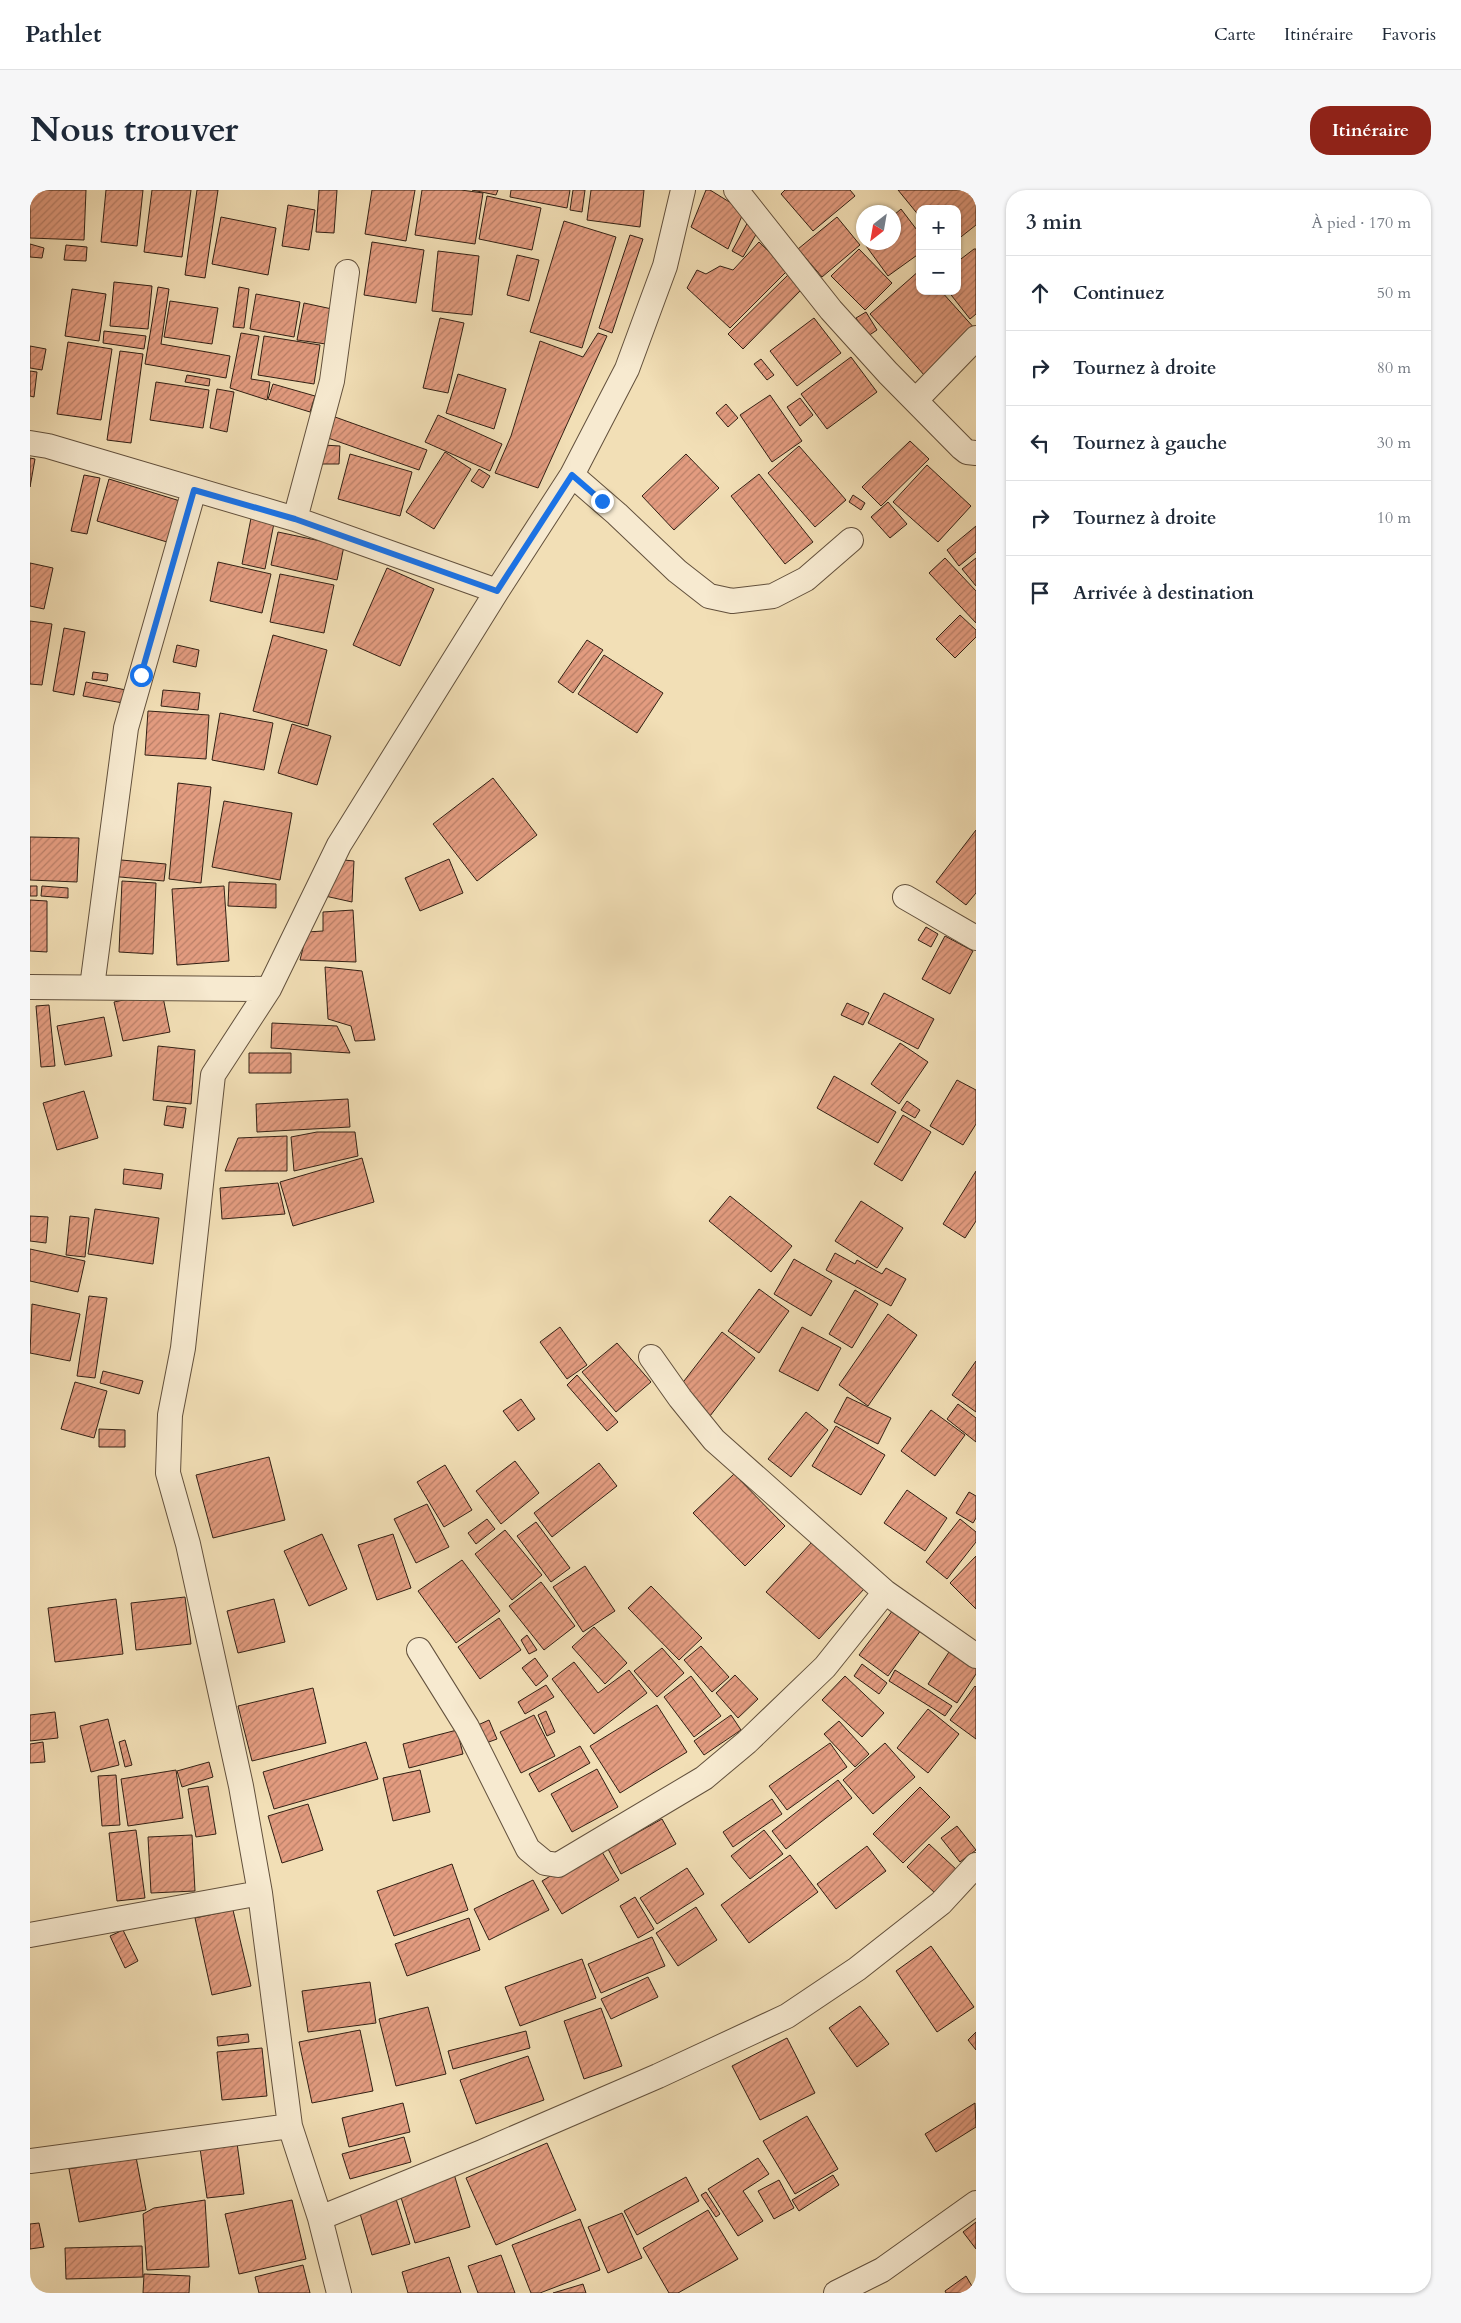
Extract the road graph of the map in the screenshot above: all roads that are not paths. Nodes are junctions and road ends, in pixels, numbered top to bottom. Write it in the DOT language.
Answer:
graph roads {
  1 [pos="683,190"];
  2 [pos="736,190"];
  3 [pos="347,272"];
  4 [pos="976,338"];
  5 [pos="916,400"];
  6 [pos="30,443"];
  7 [pos="976,453"];
  8 [pos="572,475"];
  9 [pos="194,490"];
  10 [pos="295,519"];
  11 [pos="851,540"];
  12 [pos="497,591"];
  13 [pos="905,897"];
  14 [pos="976,938"];
  15 [pos="30,987"];
  16 [pos="92,987"];
  17 [pos="269,989"];
  18 [pos="651,1357"];
  19 [pos="884,1592"];
  20 [pos="419,1650"];
  21 [pos="976,1656"];
  22 [pos="976,1865"];
  23 [pos="260,1893"];
  24 [pos="30,1935"];
  25 [pos="290,2126"];
  26 [pos="30,2161"];
  27 [pos="976,2203"];
  28 [pos="320,2218"];
  29 [pos="339,2293"];
  30 [pos="836,2293"];
  1 -- 8 [label="street"];
  2 -- 5 [label="street"];
  3 -- 10 [label="street"];
  4 -- 5 [label="street"];
  5 -- 7 [label="street"];
  6 -- 9 [label="street"];
  8 -- 11 [label="street"];
  8 -- 12 [label="street"];
  9 -- 10 [label="street"];
  9 -- 16 [label="street"];
  10 -- 12 [label="street"];
  12 -- 17 [label="street"];
  13 -- 14 [label="street"];
  15 -- 16 [label="street"];
  16 -- 17 [label="street"];
  17 -- 23 [label="street"];
  18 -- 19 [label="street"];
  19 -- 20 [label="street"];
  19 -- 21 [label="street"];
  22 -- 28 [label="street"];
  23 -- 24 [label="street"];
  23 -- 25 [label="street"];
  25 -- 26 [label="street"];
  25 -- 28 [label="street"];
  27 -- 30 [label="street"];
  28 -- 29 [label="street"];
}
